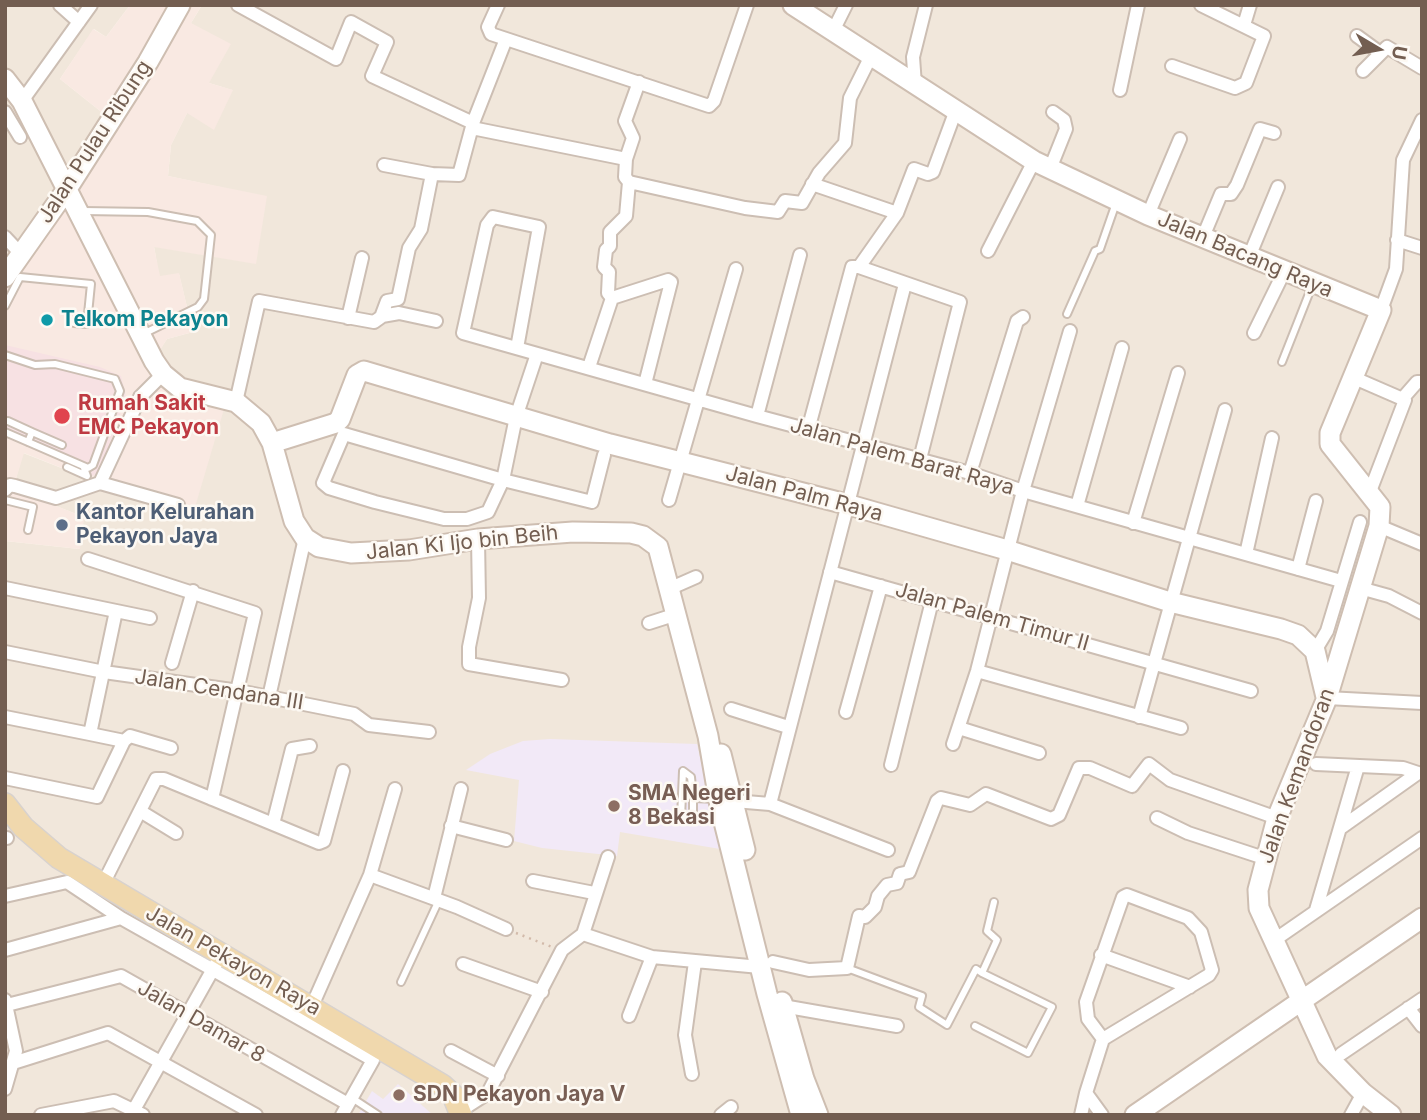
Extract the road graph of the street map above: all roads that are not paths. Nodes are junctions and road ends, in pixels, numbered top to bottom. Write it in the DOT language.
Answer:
graph roads {
  1 [pos="60,5"];
  2 [pos="91,5"];
  3 [pos="180,5"];
  4 [pos="238,5"];
  5 [pos="498,5"];
  6 [pos="747,5"];
  7 [pos="793,5"];
  8 [pos="846,5"];
  9 [pos="926,5"];
  10 [pos="1139,5"];
  11 [pos="1201,5"];
  12 [pos="1250,5"];
  13 [pos="79,22"];
  14 [pos="1244,25"];
  15 [pos="833,31"];
  16 [pos="1357,36"];
  17 [pos="506,39"];
  18 [pos="1379,52"];
  19 [pos="871,56"];
  20 [pos="1172,66"];
  21 [pos="1422,68"];
  22 [pos="1363,71"];
  23 [pos="5,79"];
  24 [pos="639,82"];
  25 [pos="915,85"];
  26 [pos="1120,90"];
  27 [pos="22,101"];
  28 [pos="956,110"];
  29 [pos="5,112"];
  30 [pos="1053,112"];
  31 [pos="1422,120"];
  32 [pos="473,125"];
  33 [pos="1274,133"];
  34 [pos="20,137"];
  35 [pos="1180,139"];
  36 [pos="626,159"];
  37 [pos="384,165"];
  38 [pos="1042,165"];
  39 [pos="432,174"];
  40 [pos="629,182"];
  41 [pos="812,184"];
  42 [pos="1278,187"];
  43 [pos="66,189"];
  44 [pos="1117,201"];
  45 [pos="78,211"];
  46 [pos="897,213"];
  47 [pos="1148,215"];
  48 [pos="5,237"];
  49 [pos="1203,237"];
  50 [pos="1397,240"];
  51 [pos="1422,248"];
  52 [pos="988,251"];
  53 [pos="800,255"];
  54 [pos="1249,257"];
  55 [pos="362,258"];
  56 [pos="11,263"];
  57 [pos="859,267"];
  58 [pos="736,269"];
  59 [pos="1283,272"];
  60 [pos="905,284"];
  61 [pos="1313,285"];
  62 [pos="612,298"];
  63 [pos="5,306"];
  64 [pos="1381,310"];
  65 [pos="1066,314"];
  66 [pos="382,316"];
  67 [pos="1023,317"];
  68 [pos="348,318"];
  69 [pos="436,321"];
  70 [pos="74,323"];
  71 [pos="1070,331"];
  72 [pos="1254,333"];
  73 [pos="141,336"];
  74 [pos="517,348"];
  75 [pos="1122,348"];
  76 [pos="537,354"];
  77 [pos="5,355"];
  78 [pos="1282,362"];
  79 [pos="589,367"];
  80 [pos="1178,373"];
  81 [pos="163,374"];
  82 [pos="1352,377"];
  83 [pos="1422,382"];
  84 [pos="646,384"];
  85 [pos="699,398"];
  86 [pos="1403,398"];
  87 [pos="236,402"];
  88 [pos="1225,410"];
  89 [pos="757,416"];
  90 [pos="516,417"];
  91 [pos="8,421"];
  92 [pos="808,430"];
  93 [pos="5,432"];
  94 [pos="32,432"];
  95 [pos="1272,438"];
  96 [pos="28,442"];
  97 [pos="272,443"];
  98 [pos="861,443"];
  99 [pos="62,445"];
  100 [pos="604,455"];
  101 [pos="920,459"];
  102 [pos="680,461"];
  103 [pos="67,467"];
  104 [pos="84,468"];
  105 [pos="970,473"];
  106 [pos="503,480"];
  107 [pos="100,483"];
  108 [pos="5,491"];
  109 [pos="1023,491"];
  110 [pos="1369,494"];
  111 [pos="5,500"];
  112 [pos="669,500"];
  113 [pos="1316,501"];
  114 [pos="846,504"];
  115 [pos="178,505"];
  116 [pos="1077,506"];
  117 [pos="1133,523"];
  118 [pos="1370,524"];
  119 [pos="28,530"];
  120 [pos="305,538"];
  121 [pos="1188,538"];
  122 [pos="478,539"];
  123 [pos="1422,544"];
  124 [pos="1007,550"];
  125 [pos="1246,554"];
  126 [pos="88,559"];
  127 [pos="1298,569"];
  128 [pos="830,572"];
  129 [pos="696,577"];
  130 [pos="1341,581"];
  131 [pos="881,586"];
  132 [pos="5,588"];
  133 [pos="671,588"];
  134 [pos="1360,588"];
  135 [pos="193,591"];
  136 [pos="932,601"];
  137 [pos="1170,602"];
  138 [pos="116,611"];
  139 [pos="1422,613"];
  140 [pos="677,614"];
  141 [pos="991,616"];
  142 [pos="150,618"];
  143 [pos="649,623"];
  144 [pos="1315,651"];
  145 [pos="5,652"];
  146 [pos="172,663"];
  147 [pos="1154,663"];
  148 [pos="977,671"];
  149 [pos="104,672"];
  150 [pos="562,680"];
  151 [pos="239,691"];
  152 [pos="1251,691"];
  153 [pos="269,697"];
  154 [pos="1326,698"];
  155 [pos="1422,703"];
  156 [pos="731,709"];
  157 [pos="846,712"];
  158 [pos="1139,717"];
  159 [pos="5,718"];
  160 [pos="789,727"];
  161 [pos="959,728"];
  162 [pos="1181,728"];
  163 [pos="429,733"];
  164 [pos="90,734"];
  165 [pos="124,741"];
  166 [pos="953,744"];
  167 [pos="310,746"];
  168 [pos="171,748"];
  169 [pos="1039,752"];
  170 [pos="1316,764"];
  171 [pos="891,765"];
  172 [pos="1358,766"];
  173 [pos="343,771"];
  174 [pos="1420,777"];
  175 [pos="5,778"];
  176 [pos="394,789"];
  177 [pos="461,789"];
  178 [pos="693,798"];
  179 [pos="212,799"];
  180 [pos="726,800"];
  181 [pos="5,804"];
  182 [pos="770,804"];
  183 [pos="140,811"];
  184 [pos="1157,818"];
  185 [pos="1277,818"];
  186 [pos="273,824"];
  187 [pos="452,826"];
  188 [pos="1342,827"];
  189 [pos="176,833"];
  190 [pos="1422,838"];
  191 [pos="506,840"];
  192 [pos="888,850"];
  193 [pos="608,857"];
  194 [pos="1264,858"];
  195 [pos="370,875"];
  196 [pos="533,881"];
  197 [pos="102,886"];
  198 [pos="594,893"];
  199 [pos="5,896"];
  200 [pos="436,899"];
  201 [pos="994,902"];
  202 [pos="1316,910"];
  203 [pos="121,918"];
  204 [pos="1422,918"];
  205 [pos="506,929"];
  206 [pos="583,934"];
  207 [pos="1273,941"];
  208 [pos="5,950"];
  209 [pos="1101,955"];
  210 [pos="652,957"];
  211 [pos="218,961"];
  212 [pos="695,962"];
  213 [pos="463,964"];
  214 [pos="766,965"];
  215 [pos="847,968"];
  216 [pos="982,973"];
  217 [pos="401,982"];
  218 [pos="1190,987"];
  219 [pos="542,992"];
  220 [pos="1422,999"];
  221 [pos="6,1002"];
  222 [pos="1301,1002"];
  223 [pos="776,1005"];
  224 [pos="312,1006"];
  225 [pos="1408,1008"];
  226 [pos="187,1015"];
  227 [pos="629,1016"];
  228 [pos="9,1025"];
  229 [pos="897,1026"];
  230 [pos="975,1026"];
  231 [pos="1422,1026"];
  232 [pos="1103,1039"];
  233 [pos="451,1051"];
  234 [pos="1341,1055"];
  235 [pos="161,1062"];
  236 [pos="13,1063"];
  237 [pos="692,1074"];
  238 [pos="498,1076"];
  239 [pos="5,1089"];
  240 [pos="1086,1093"];
  241 [pos="1363,1093"];
  242 [pos="347,1106"];
  243 [pos="136,1113"];
  244 [pos="461,1113"];
  245 [pos="41,1115"];
  246 [pos="256,1115"];
  247 [pos="378,1115"];
  248 [pos="801,1115"];
  249 [pos="818,1115"];
  250 [pos="1081,1115"];
  251 [pos="1102,1115"];
  252 [pos="1135,1115"];
  253 [pos="1351,1115"];
  254 [pos="1391,1115"];
  1 -- 13 [label="street"];
  2 -- 13 [label="street"];
  3 -- 43 [label="street, Jalan Pulau Ribung"];
  4 -- 32 [label="street"];
  5 -- 17 [label="street"];
  6 -- 24 [label="street"];
  7 -- 15 [label="street, Jalan Bacang Raya"];
  8 -- 15 [label="street"];
  9 -- 25 [label="street"];
  10 -- 26 [label="street"];
  11 -- 14 [label="street"];
  12 -- 14 [label="street"];
  13 -- 27 [label="street"];
  14 -- 20 [label="street"];
  15 -- 19 [label="street, Jalan Bacang Raya"];
  16 -- 18 [label="street"];
  17 -- 24 [label="street"];
  17 -- 32 [label="street"];
  18 -- 21 [label="street"];
  18 -- 22 [label="street"];
  19 -- 25 [label="street, Jalan Bacang Raya"];
  19 -- 41 [label="street"];
  23 -- 27 [label="street"];
  24 -- 36 [label="street"];
  25 -- 28 [label="street, Jalan Bacang Raya"];
  27 -- 43 [label="street"];
  28 -- 38 [label="street, Jalan Bacang Raya"];
  28 -- 46 [label="street"];
  29 -- 34 [label="street"];
  30 -- 38 [label="street"];
  31 -- 50 [label="street"];
  32 -- 36 [label="street"];
  32 -- 39 [label="street"];
  33 -- 49 [label="street"];
  35 -- 47 [label="street"];
  36 -- 40 [label="street"];
  37 -- 39 [label="street"];
  38 -- 44 [label="street, Jalan Bacang Raya"];
  38 -- 52 [label="street"];
  39 -- 66 [label="street"];
  40 -- 41 [label="street"];
  40 -- 62 [label="street"];
  41 -- 46 [label="street"];
  42 -- 54 [label="street"];
  43 -- 45 [label="street"];
  43 -- 56 [label="street, Jalan Pulau Ribung"];
  44 -- 47 [label="street, Jalan Bacang Raya"];
  44 -- 65 [label="lane"];
  45 -- 73 [label="street"];
  45 -- 73 [label="lane"];
  46 -- 57 [label="street"];
  47 -- 49 [label="street, Jalan Bacang Raya"];
  48 -- 56 [label="street"];
  49 -- 54 [label="street, Jalan Bacang Raya"];
  50 -- 51 [label="street"];
  50 -- 64 [label="street"];
  53 -- 89 [label="street"];
  54 -- 59 [label="street, Jalan Bacang Raya"];
  55 -- 68 [label="street"];
  57 -- 60 [label="street"];
  57 -- 92 [label="street"];
  58 -- 85 [label="street"];
  59 -- 61 [label="street, Jalan Bacang Raya"];
  59 -- 72 [label="street"];
  60 -- 98 [label="street"];
  60 -- 101 [label="street"];
  61 -- 64 [label="street, Jalan Bacang Raya"];
  61 -- 78 [label="lane"];
  62 -- 79 [label="street"];
  62 -- 84 [label="street"];
  63 -- 70 [label="lane"];
  64 -- 82 [label="street"];
  66 -- 68 [label="street"];
  66 -- 69 [label="street"];
  67 -- 105 [label="street"];
  68 -- 87 [label="street"];
  71 -- 109 [label="street"];
  73 -- 81 [label="street"];
  74 -- 74 [label="street, Jalan Palem Barat Raya"];
  74 -- 76 [label="street, Jalan Palem Barat Raya"];
  75 -- 116 [label="street"];
  76 -- 79 [label="street, Jalan Palem Barat Raya"];
  76 -- 90 [label="street"];
  77 -- 104 [label="lane"];
  79 -- 84 [label="street, Jalan Palem Barat Raya"];
  80 -- 117 [label="street"];
  81 -- 87 [label="street"];
  81 -- 107 [label="street"];
  82 -- 86 [label="street"];
  82 -- 110 [label="street"];
  83 -- 86 [label="street"];
  84 -- 85 [label="street, Jalan Palem Barat Raya"];
  85 -- 89 [label="street, Jalan Palem Barat Raya"];
  85 -- 102 [label="street"];
  86 -- 110 [label="street"];
  87 -- 97 [label="street"];
  88 -- 121 [label="street"];
  89 -- 92 [label="street, Jalan Palem Barat Raya"];
  90 -- 97 [label="street, Jalan Palm Raya"];
  90 -- 102 [label="street, Jalan Palm Raya"];
  90 -- 106 [label="street"];
  91 -- 94 [label="lane"];
  92 -- 98 [label="street, Jalan Palem Barat Raya"];
  93 -- 96 [label="lane"];
  94 -- 96 [label="lane"];
  94 -- 99 [label="lane"];
  95 -- 125 [label="street"];
  96 -- 104 [label="lane"];
  97 -- 120 [label="street"];
  98 -- 101 [label="street, Jalan Palem Barat Raya"];
  98 -- 114 [label="street"];
  100 -- 106 [label="street"];
  101 -- 105 [label="street, Jalan Palem Barat Raya"];
  102 -- 112 [label="street"];
  102 -- 114 [label="street, Jalan Palm Raya"];
  103 -- 104 [label="lane"];
  105 -- 109 [label="street, Jalan Palem Barat Raya"];
  106 -- 106 [label="street"];
  107 -- 108 [label="street"];
  107 -- 115 [label="street"];
  109 -- 116 [label="street, Jalan Palem Barat Raya"];
  109 -- 124 [label="street"];
  110 -- 118 [label="street"];
  111 -- 119 [label="lane"];
  113 -- 127 [label="street"];
  114 -- 124 [label="street, Jalan Palm Raya"];
  114 -- 128 [label="street"];
  116 -- 117 [label="street, Jalan Palem Barat Raya"];
  117 -- 121 [label="street, Jalan Palem Barat Raya"];
  118 -- 123 [label="street"];
  118 -- 130 [label="street"];
  118 -- 134 [label="street"];
  120 -- 122 [label="street, Jalan Ki Ijo bin Beih"];
  120 -- 153 [label="street"];
  121 -- 125 [label="street, Jalan Palem Barat Raya"];
  121 -- 137 [label="street"];
  122 -- 133 [label="street, Jalan Ki Ijo bin Beih"];
  122 -- 150 [label="street"];
  124 -- 137 [label="street, Jalan Palm Raya"];
  124 -- 141 [label="street"];
  125 -- 127 [label="street, Jalan Palem Barat Raya"];
  126 -- 135 [label="street"];
  127 -- 130 [label="street, Jalan Palem Barat Raya"];
  128 -- 131 [label="street, Jalan Palem Timur II"];
  128 -- 160 [label="street"];
  129 -- 133 [label="street"];
  130 -- 144 [label="street"];
  131 -- 136 [label="street, Jalan Palem Timur II"];
  131 -- 157 [label="street"];
  132 -- 138 [label="street"];
  133 -- 140 [label="street, Jalan Ki Ijo bin Beih"];
  134 -- 139 [label="street"];
  134 -- 154 [label="street, Jalan Kemandoran"];
  135 -- 146 [label="street"];
  135 -- 151 [label="street"];
  136 -- 141 [label="street, Jalan Palem Timur II"];
  136 -- 171 [label="street"];
  137 -- 144 [label="street, Jalan Palm Raya"];
  137 -- 147 [label="street"];
  138 -- 142 [label="street"];
  138 -- 149 [label="street"];
  140 -- 143 [label="street"];
  140 -- 180 [label="street, Jalan Ki Ijo bin Beih"];
  141 -- 147 [label="street, Jalan Palem Timur II"];
  141 -- 148 [label="street"];
  144 -- 154 [label="street"];
  145 -- 149 [label="street, Jalan Cendana III"];
  147 -- 152 [label="street, Jalan Palem Timur II"];
  147 -- 158 [label="street"];
  148 -- 158 [label="street"];
  148 -- 161 [label="street"];
  149 -- 151 [label="street, Jalan Cendana III"];
  149 -- 164 [label="street"];
  151 -- 153 [label="street, Jalan Cendana III"];
  151 -- 179 [label="street"];
  153 -- 163 [label="street, Jalan Cendana III"];
  154 -- 155 [label="street"];
  154 -- 185 [label="street, Jalan Kemandoran"];
  156 -- 160 [label="street"];
  158 -- 162 [label="street"];
  159 -- 164 [label="street"];
  160 -- 182 [label="street"];
  161 -- 166 [label="street"];
  161 -- 169 [label="street"];
  164 -- 165 [label="street"];
  165 -- 168 [label="street"];
  165 -- 175 [label="street"];
  167 -- 186 [label="street"];
  170 -- 172 [label="street"];
  172 -- 174 [label="street"];
  172 -- 188 [label="street"];
  173 -- 186 [label="street"];
  174 -- 188 [label="street"];
  176 -- 195 [label="street"];
  177 -- 187 [label="street"];
  178 -- 178 [label="lane"];
  178 -- 180 [label="lane"];
  179 -- 183 [label="street"];
  179 -- 186 [label="street"];
  180 -- 182 [label="street"];
  180 -- 214 [label="street, Jalan Ki Ijo bin Beih"];
  181 -- 197 [label="main road, Jalan Pekayon Raya"];
  182 -- 192 [label="street"];
  183 -- 189 [label="street"];
  183 -- 197 [label="street"];
  184 -- 194 [label="street"];
  185 -- 194 [label="street, Jalan Kemandoran"];
  185 -- 215 [label="street"];
  187 -- 191 [label="street"];
  187 -- 200 [label="street"];
  188 -- 202 [label="street"];
  190 -- 202 [label="street"];
  193 -- 198 [label="street"];
  194 -- 207 [label="street, Jalan Kemandoran"];
  195 -- 200 [label="street"];
  195 -- 224 [label="street"];
  196 -- 198 [label="street"];
  197 -- 211 [label="main road, Jalan Pekayon Raya"];
  198 -- 206 [label="street"];
  199 -- 203 [label="street"];
  200 -- 205 [label="street"];
  200 -- 217 [label="lane"];
  201 -- 216 [label="lane"];
  202 -- 207 [label="street"];
  203 -- 208 [label="street"];
  203 -- 211 [label="street"];
  204 -- 222 [label="street"];
  206 -- 210 [label="street"];
  206 -- 219 [label="street"];
  207 -- 222 [label="street, Jalan Kemandoran"];
  209 -- 218 [label="street"];
  209 -- 218 [label="street"];
  209 -- 232 [label="street"];
  210 -- 212 [label="street"];
  210 -- 227 [label="street"];
  211 -- 224 [label="main road, Jalan Pekayon Raya"];
  211 -- 226 [label="street"];
  211 -- 242 [label="street"];
  212 -- 214 [label="street"];
  212 -- 237 [label="street"];
  213 -- 219 [label="street"];
  214 -- 215 [label="street"];
  214 -- 223 [label="street, Jalan Ki Ijo bin Beih"];
  215 -- 216 [label="lane"];
  216 -- 230 [label="lane"];
  218 -- 232 [label="street"];
  219 -- 238 [label="street"];
  220 -- 225 [label="street"];
  221 -- 226 [label="street, Jalan Damar 8"];
  221 -- 228 [label="street"];
  222 -- 241 [label="street, Jalan Kemandoran"];
  222 -- 252 [label="street"];
  223 -- 229 [label="street"];
  223 -- 248 [label="street, Jalan Ki Ijo bin Beih"];
  223 -- 249 [label="street, Jalan Ki Ijo bin Beih"];
  224 -- 244 [label="main road, Jalan Pekayon Raya"];
  225 -- 231 [label="street"];
  225 -- 234 [label="street"];
  226 -- 235 [label="street"];
  226 -- 242 [label="street, Jalan Damar 8"];
  228 -- 236 [label="street"];
  232 -- 240 [label="street"];
  233 -- 238 [label="street"];
  235 -- 236 [label="street"];
  235 -- 243 [label="street"];
  235 -- 246 [label="street"];
  236 -- 239 [label="street"];
  238 -- 244 [label="street"];
  240 -- 250 [label="street"];
  240 -- 251 [label="street"];
  241 -- 253 [label="street"];
  241 -- 254 [label="street, Jalan Kemandoran"];
  242 -- 247 [label="lane"];
  243 -- 245 [label="street"];
}
